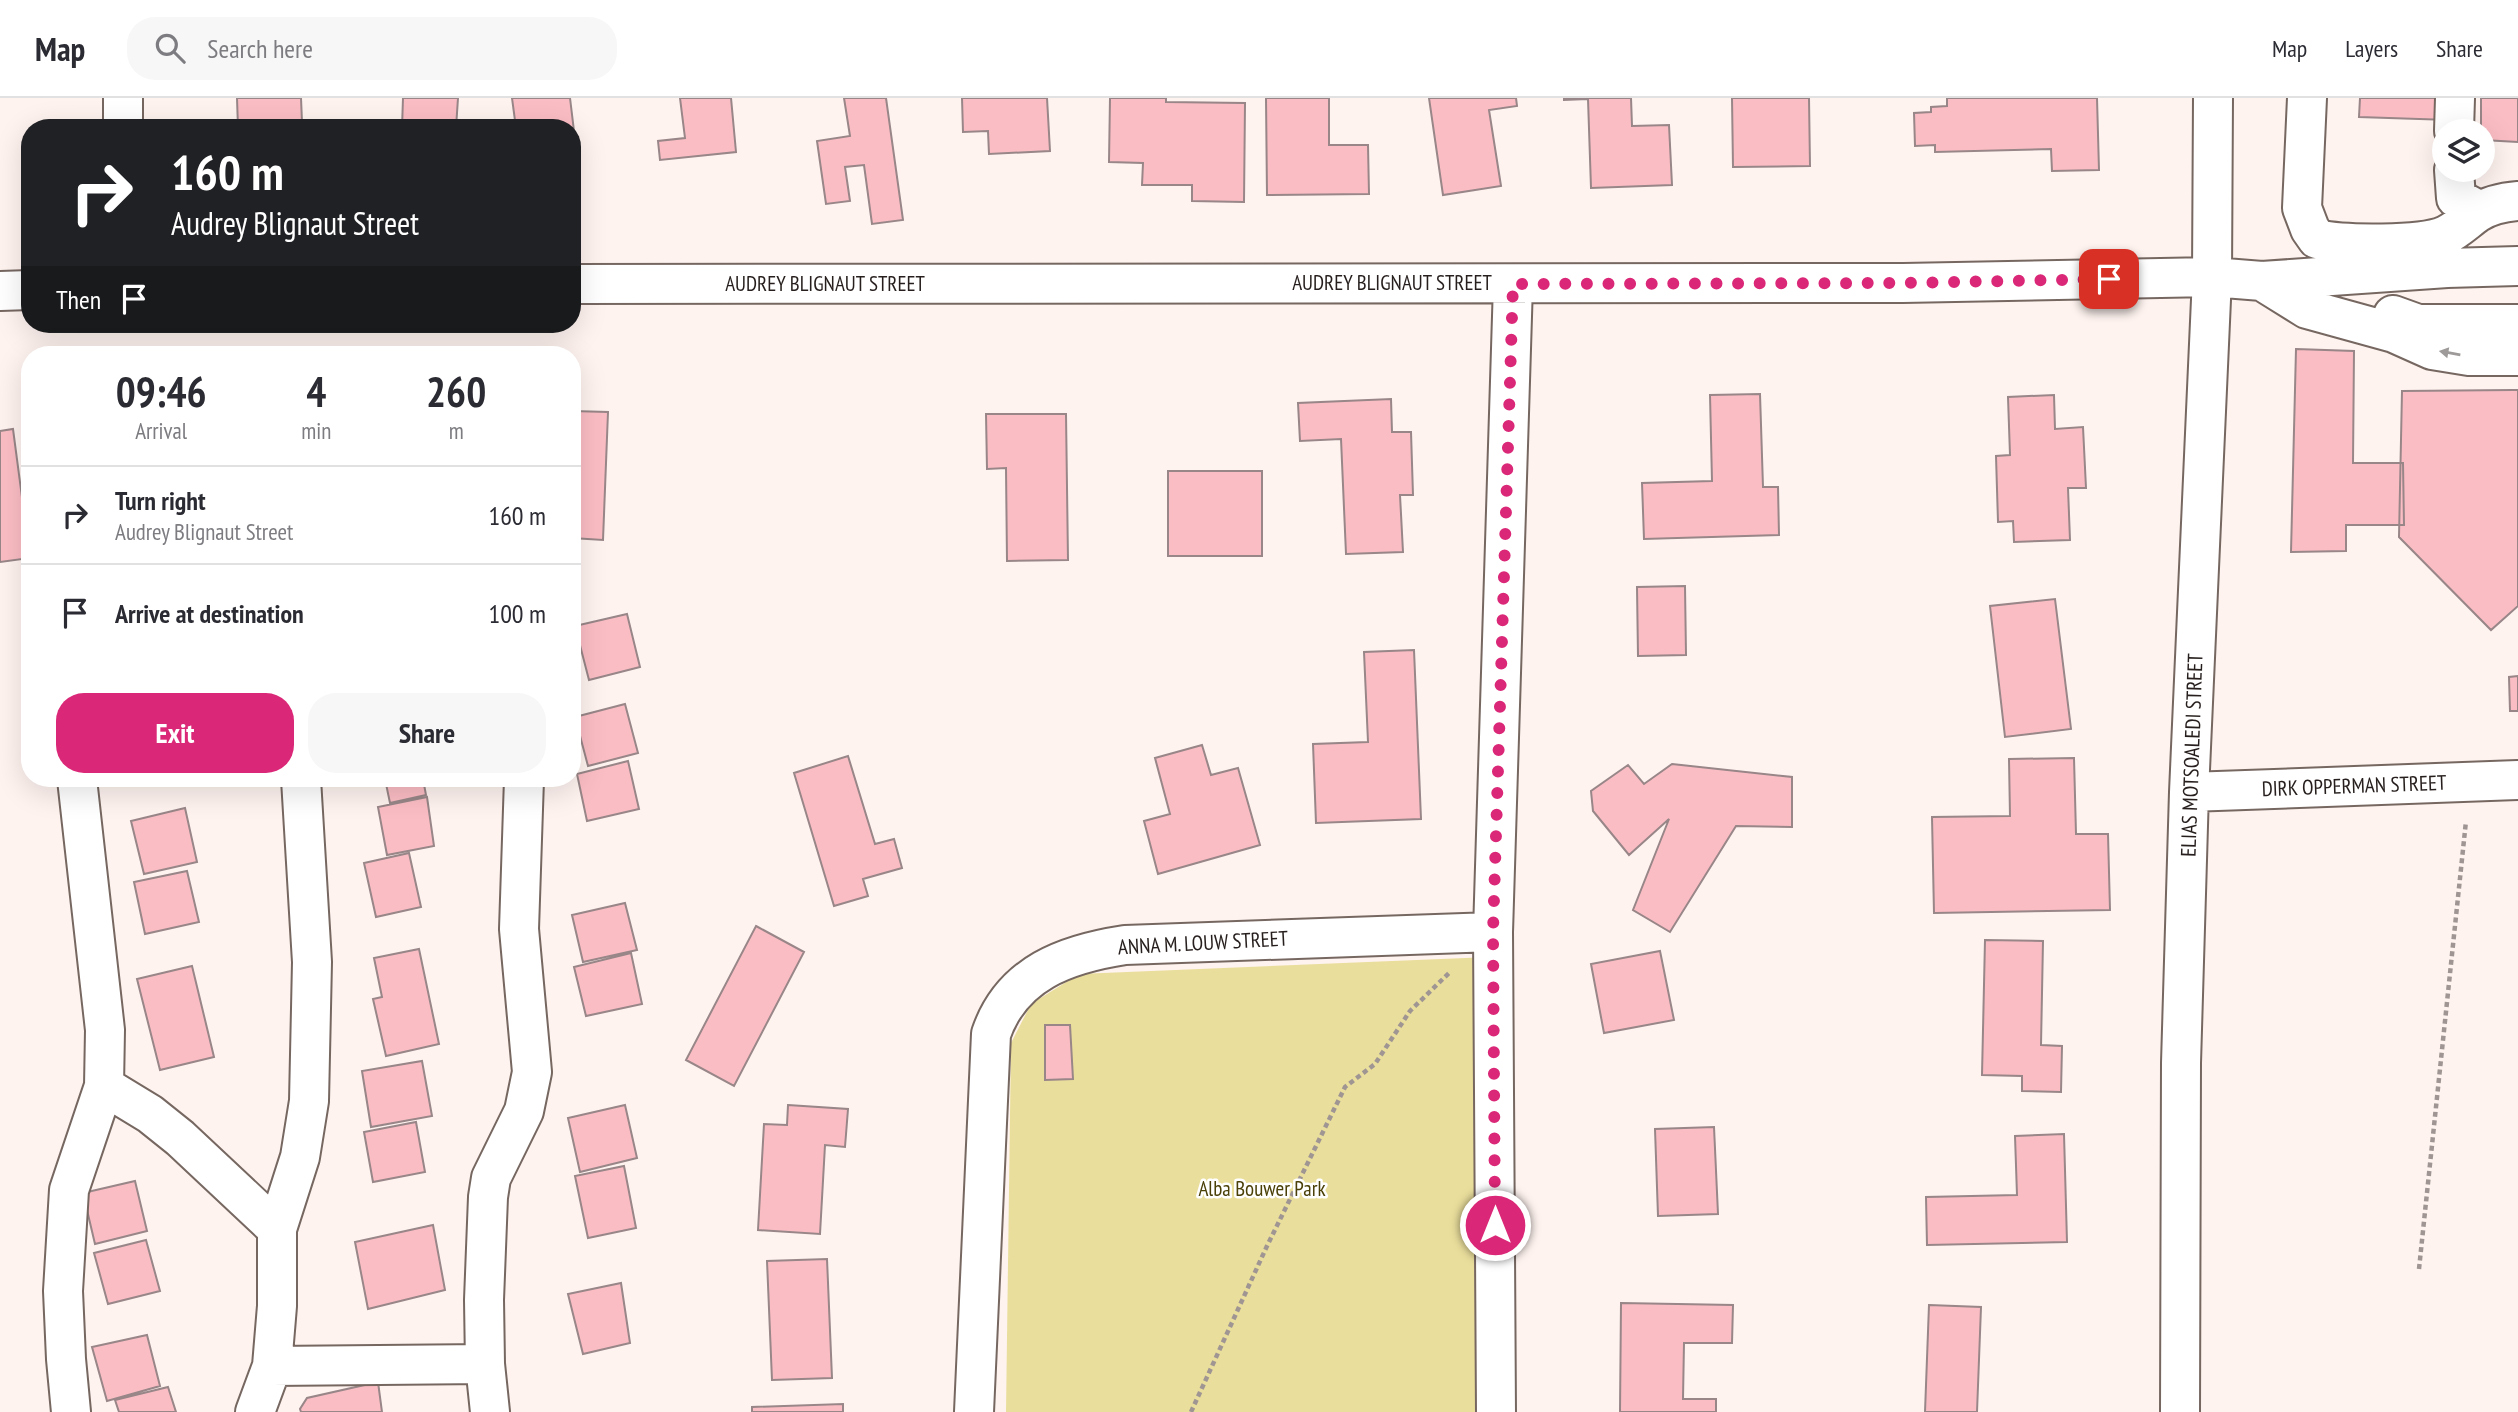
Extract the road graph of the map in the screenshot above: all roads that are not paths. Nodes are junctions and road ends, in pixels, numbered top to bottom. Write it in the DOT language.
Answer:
graph roads {
  1 [pos="123,98"];
  2 [pos="2213,98"];
  3 [pos="2306,98"];
  4 [pos="2455,98"];
  5 [pos="123,119"];
  6 [pos="2454,119"];
  7 [pos="2455,182"];
  8 [pos="2518,201"];
  9 [pos="2480,211"];
  10 [pos="2518,266"];
  11 [pos="2358,275"];
  12 [pos="2213,277"];
  13 [pos="2262,281"];
  14 [pos="581,284"];
  15 [pos="1513,284"];
  16 [pos="21,290"];
  17 [pos="0,291"];
  18 [pos="2518,303"];
  19 [pos="2518,324"];
  20 [pos="2518,356"];
  21 [pos="2518,780"];
  22 [pos="78,787"];
  23 [pos="301,787"];
  24 [pos="524,787"];
  25 [pos="2189,792"];
  26 [pos="1493,932"];
  27 [pos="104,1086"];
  28 [pos="277,1229"];
  29 [pos="485,1364"];
  30 [pos="272,1366"];
  31 [pos="71,1412"];
  32 [pos="255,1412"];
  33 [pos="490,1412"];
  34 [pos="974,1412"];
  35 [pos="1496,1412"];
  36 [pos="2180,1412"];
  1 -- 5 [label="street"];
  2 -- 12 [label="street, ELIAS MOTSOALEDI STREET"];
  3 -- 9 [label="street"];
  4 -- 6 [label="street"];
  7 -- 9 [label="street"];
  8 -- 9 [label="street"];
  10 -- 11 [label="street"];
  11 -- 13 [label="street"];
  11 -- 18 [label="street"];
  12 -- 13 [label="street, AUDREY BLIGNAUT STREET"];
  12 -- 15 [label="street, AUDREY BLIGNAUT STREET"];
  12 -- 25 [label="street, ELIAS MOTSOALEDI STREET"];
  13 -- 19 [label="street"];
  20 -- 13 [label="street, one-way"];
  14 -- 15 [label="street, AUDREY BLIGNAUT STREET"];
  15 -- 26 [label="street"];
  16 -- 17 [label="street"];
  21 -- 25 [label="street, DIRK OPPERMAN STREET"];
  22 -- 27 [label="street"];
  23 -- 28 [label="street"];
  24 -- 29 [label="street"];
  25 -- 36 [label="street, ELIAS MOTSOALEDI STREET"];
  26 -- 34 [label="street, ANNA M. LOUW STREET"];
  26 -- 35 [label="street"];
  27 -- 28 [label="street"];
  27 -- 31 [label="street"];
  28 -- 30 [label="street"];
  29 -- 30 [label="street"];
  29 -- 33 [label="street"];
  30 -- 32 [label="street"];
}
